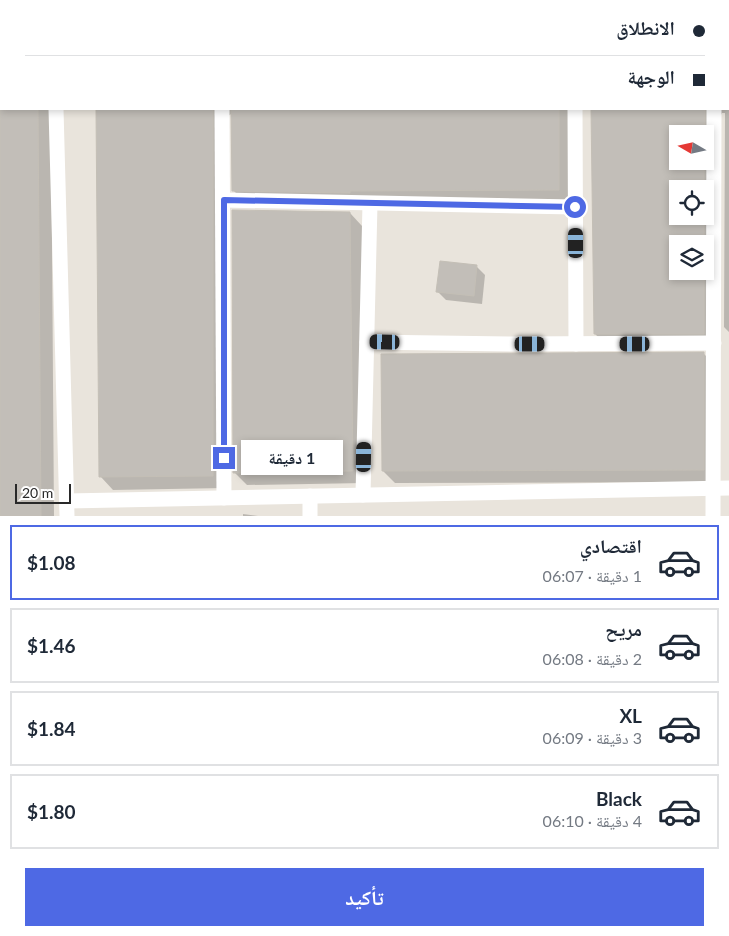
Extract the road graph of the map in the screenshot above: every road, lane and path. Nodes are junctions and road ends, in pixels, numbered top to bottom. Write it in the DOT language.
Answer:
graph roads {
  1 [pos="56,110"];
  2 [pos="222,110"];
  3 [pos="574,110"];
  4 [pos="714,110"];
  5 [pos="224,200"];
  6 [pos="370,204"];
  7 [pos="575,207"];
  8 [pos="367,342"];
  9 [pos="576,344"];
  10 [pos="714,344"];
  11 [pos="713,488"];
  12 [pos="729,488"];
  13 [pos="363,495"];
  14 [pos="310,496"];
  15 [pos="224,498"];
  16 [pos="67,508"];
  17 [pos="310,516"];
  18 [pos="713,516"];
  1 -- 16 [label="street"];
  2 -- 5 [label="street"];
  3 -- 7 [label="street"];
  4 -- 10 [label="street"];
  5 -- 6 [label="street"];
  5 -- 15 [label="street"];
  6 -- 7 [label="street"];
  6 -- 8 [label="street"];
  7 -- 9 [label="street"];
  8 -- 9 [label="street"];
  8 -- 13 [label="street"];
  9 -- 10 [label="street"];
  10 -- 11 [label="street"];
  11 -- 12 [label="street"];
  11 -- 13 [label="street"];
  11 -- 18 [label="street"];
  13 -- 14 [label="street"];
  14 -- 15 [label="street"];
  14 -- 17 [label="street"];
  15 -- 16 [label="street"];
}
